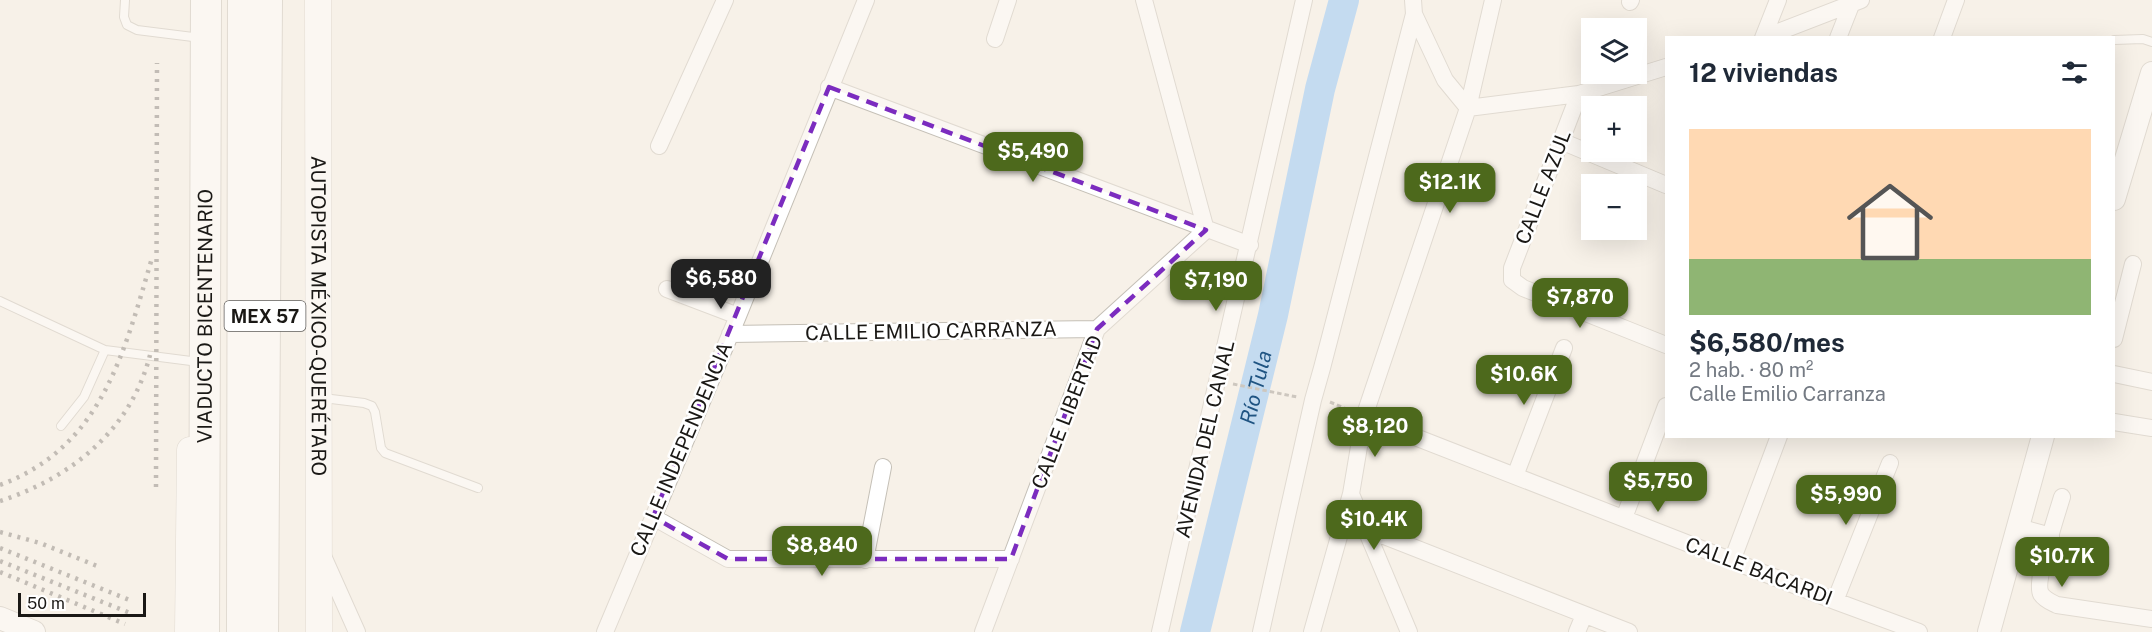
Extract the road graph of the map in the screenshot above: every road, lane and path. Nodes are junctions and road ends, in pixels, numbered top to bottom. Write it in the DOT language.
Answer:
graph roads {
  1 [pos="125,0"];
  2 [pos="193,0"];
  3 [pos="206,0"];
  4 [pos="243,0"];
  5 [pos="267,0"];
  6 [pos="318,0"];
  7 [pos="725,0"];
  8 [pos="866,0"];
  9 [pos="1008,0"];
  10 [pos="1144,0"];
  11 [pos="1304,0"];
  12 [pos="1493,0"];
  13 [pos="1778,0"];
  14 [pos="1956,0"];
  15 [pos="1856,2"];
  16 [pos="1414,7"];
  17 [pos="1764,36"];
  18 [pos="1768,36"];
  19 [pos="1839,36"];
  20 [pos="1943,36"];
  21 [pos="193,37"];
  22 [pos="995,39"];
  23 [pos="2115,40"];
  24 [pos="2152,42"];
  25 [pos="1665,67"];
  26 [pos="2152,74"];
  27 [pos="830,87"];
  28 [pos="1580,94"];
  29 [pos="1467,108"];
  30 [pos="1561,141"];
  31 [pos="659,146"];
  32 [pos="1665,186"];
  33 [pos="2115,196"];
  34 [pos="1206,230"];
  35 [pos="1250,245"];
  36 [pos="2133,264"];
  37 [pos="668,289"];
  38 [pos="0,301"];
  39 [pos="738,316"];
  40 [pos="1097,329"];
  41 [pos="730,334"];
  42 [pos="2115,335"];
  43 [pos="1665,345"];
  44 [pos="1564,348"];
  45 [pos="105,350"];
  46 [pos="191,362"];
  47 [pos="2115,374"];
  48 [pos="2152,382"];
  49 [pos="1226,383"];
  50 [pos="319,398"];
  51 [pos="1313,400"];
  52 [pos="1665,409"];
  53 [pos="1364,417"];
  54 [pos="2115,422"];
  55 [pos="61,426"];
  56 [pos="2152,428"];
  57 [pos="1778,438"];
  58 [pos="2042,438"];
  59 [pos="1890,463"];
  60 [pos="883,467"];
  61 [pos="1515,476"];
  62 [pos="478,488"];
  63 [pos="205,493"];
  64 [pos="1351,494"];
  65 [pos="2062,497"];
  66 [pos="652,517"];
  67 [pos="1624,518"];
  68 [pos="2018,527"];
  69 [pos="1364,528"];
  70 [pos="2051,536"];
  71 [pos="320,550"];
  72 [pos="1011,559"];
  73 [pos="865,560"];
  74 [pos="1732,561"];
  75 [pos="1835,601"];
  76 [pos="1584,615"];
  77 [pos="0,618"];
  78 [pos="2152,619"];
  79 [pos="34,632"];
  80 [pos="188,632"];
  81 [pos="204,632"];
  82 [pos="219,632"];
  83 [pos="242,632"];
  84 [pos="263,632"];
  85 [pos="319,632"];
  86 [pos="357,632"];
  87 [pos="605,632"];
  88 [pos="983,632"];
  89 [pos="1160,632"];
  90 [pos="1261,632"];
  91 [pos="1312,632"];
  92 [pos="1409,632"];
  93 [pos="1577,632"];
  94 [pos="1629,632"];
  95 [pos="1919,632"];
  96 [pos="1989,632"];
  1 -- 21 [label="lane"];
  2 -- 21 [label="main road"];
  3 -- 63 [label="highway, VIADUCTO BICENTENARIO"];
  4 -- 83 [label="highway, MEX 57"];
  5 -- 84 [label="highway, MEX 57"];
  6 -- 50 [label="main road, AUTOPISTA MÉXICO-QUERÉTARO"];
  7 -- 31 [label="street"];
  8 -- 27 [label="street, CALLE INDEPENDENCIA"];
  9 -- 22 [label="street"];
  10 -- 34 [label="street"];
  11 -- 35 [label="street, AVENIDA DEL CANAL"];
  12 -- 29 [label="street"];
  13 -- 17 [label="street"];
  14 -- 20 [label="street"];
  15 -- 18 [label="street"];
  15 -- 19 [label="street"];
  16 -- 29 [label="street"];
  16 -- 51 [label="street"];
  21 -- 46 [label="main road"];
  23 -- 24 [label="lane"];
  25 -- 28 [label="street"];
  26 -- 33 [label="street"];
  27 -- 34 [label="street"];
  27 -- 39 [label="street, CALLE INDEPENDENCIA"];
  28 -- 29 [label="street"];
  28 -- 30 [label="street, CALLE AZUL"];
  29 -- 53 [label="street"];
  30 -- 32 [label="street"];
  30 -- 43 [label="street, CALLE AZUL"];
  34 -- 35 [label="street"];
  34 -- 40 [label="street, CALLE LIBERTAD"];
  35 -- 89 [label="street, AVENIDA DEL CANAL"];
  36 -- 42 [label="street"];
  37 -- 39 [label="street"];
  38 -- 45 [label="lane"];
  39 -- 41 [label="street, CALLE INDEPENDENCIA"];
  40 -- 41 [label="street, CALLE EMILIO CARRANZA"];
  40 -- 72 [label="street, CALLE LIBERTAD"];
  41 -- 66 [label="street, CALLE INDEPENDENCIA"];
  44 -- 61 [label="street"];
  45 -- 46 [label="lane"];
  45 -- 55 [label="lane"];
  46 -- 80 [label="main road"];
  47 -- 48 [label="street"];
  49 -- 51 [label="path"];
  50 -- 62 [label="lane"];
  50 -- 71 [label="main road, AUTOPISTA MÉXICO-QUERÉTARO"];
  51 -- 90 [label="street"];
  52 -- 67 [label="street"];
  53 -- 61 [label="street, CALLE BACARDI"];
  53 -- 64 [label="street"];
  54 -- 56 [label="street"];
  57 -- 74 [label="street"];
  58 -- 68 [label="street"];
  59 -- 75 [label="street"];
  60 -- 73 [label="street"];
  61 -- 67 [label="street, CALLE BACARDI"];
  63 -- 81 [label="highway, VIADUCTO BICENTENARIO"];
  63 -- 82 [label="highway"];
  64 -- 69 [label="street"];
  64 -- 91 [label="street"];
  65 -- 70 [label="street"];
  66 -- 73 [label="street"];
  66 -- 87 [label="street, CALLE INDEPENDENCIA"];
  67 -- 74 [label="street, CALLE BACARDI"];
  68 -- 70 [label="street"];
  68 -- 96 [label="street"];
  69 -- 76 [label="street"];
  69 -- 92 [label="street"];
  70 -- 78 [label="street"];
  71 -- 85 [label="main road, AUTOPISTA MÉXICO-QUERÉTARO"];
  71 -- 86 [label="street"];
  72 -- 73 [label="street"];
  72 -- 88 [label="street, CALLE LIBERTAD"];
  74 -- 75 [label="street, CALLE BACARDI"];
  75 -- 95 [label="street, CALLE BACARDI"];
  76 -- 93 [label="street"];
  76 -- 94 [label="street"];
  77 -- 79 [label="street"];
}
